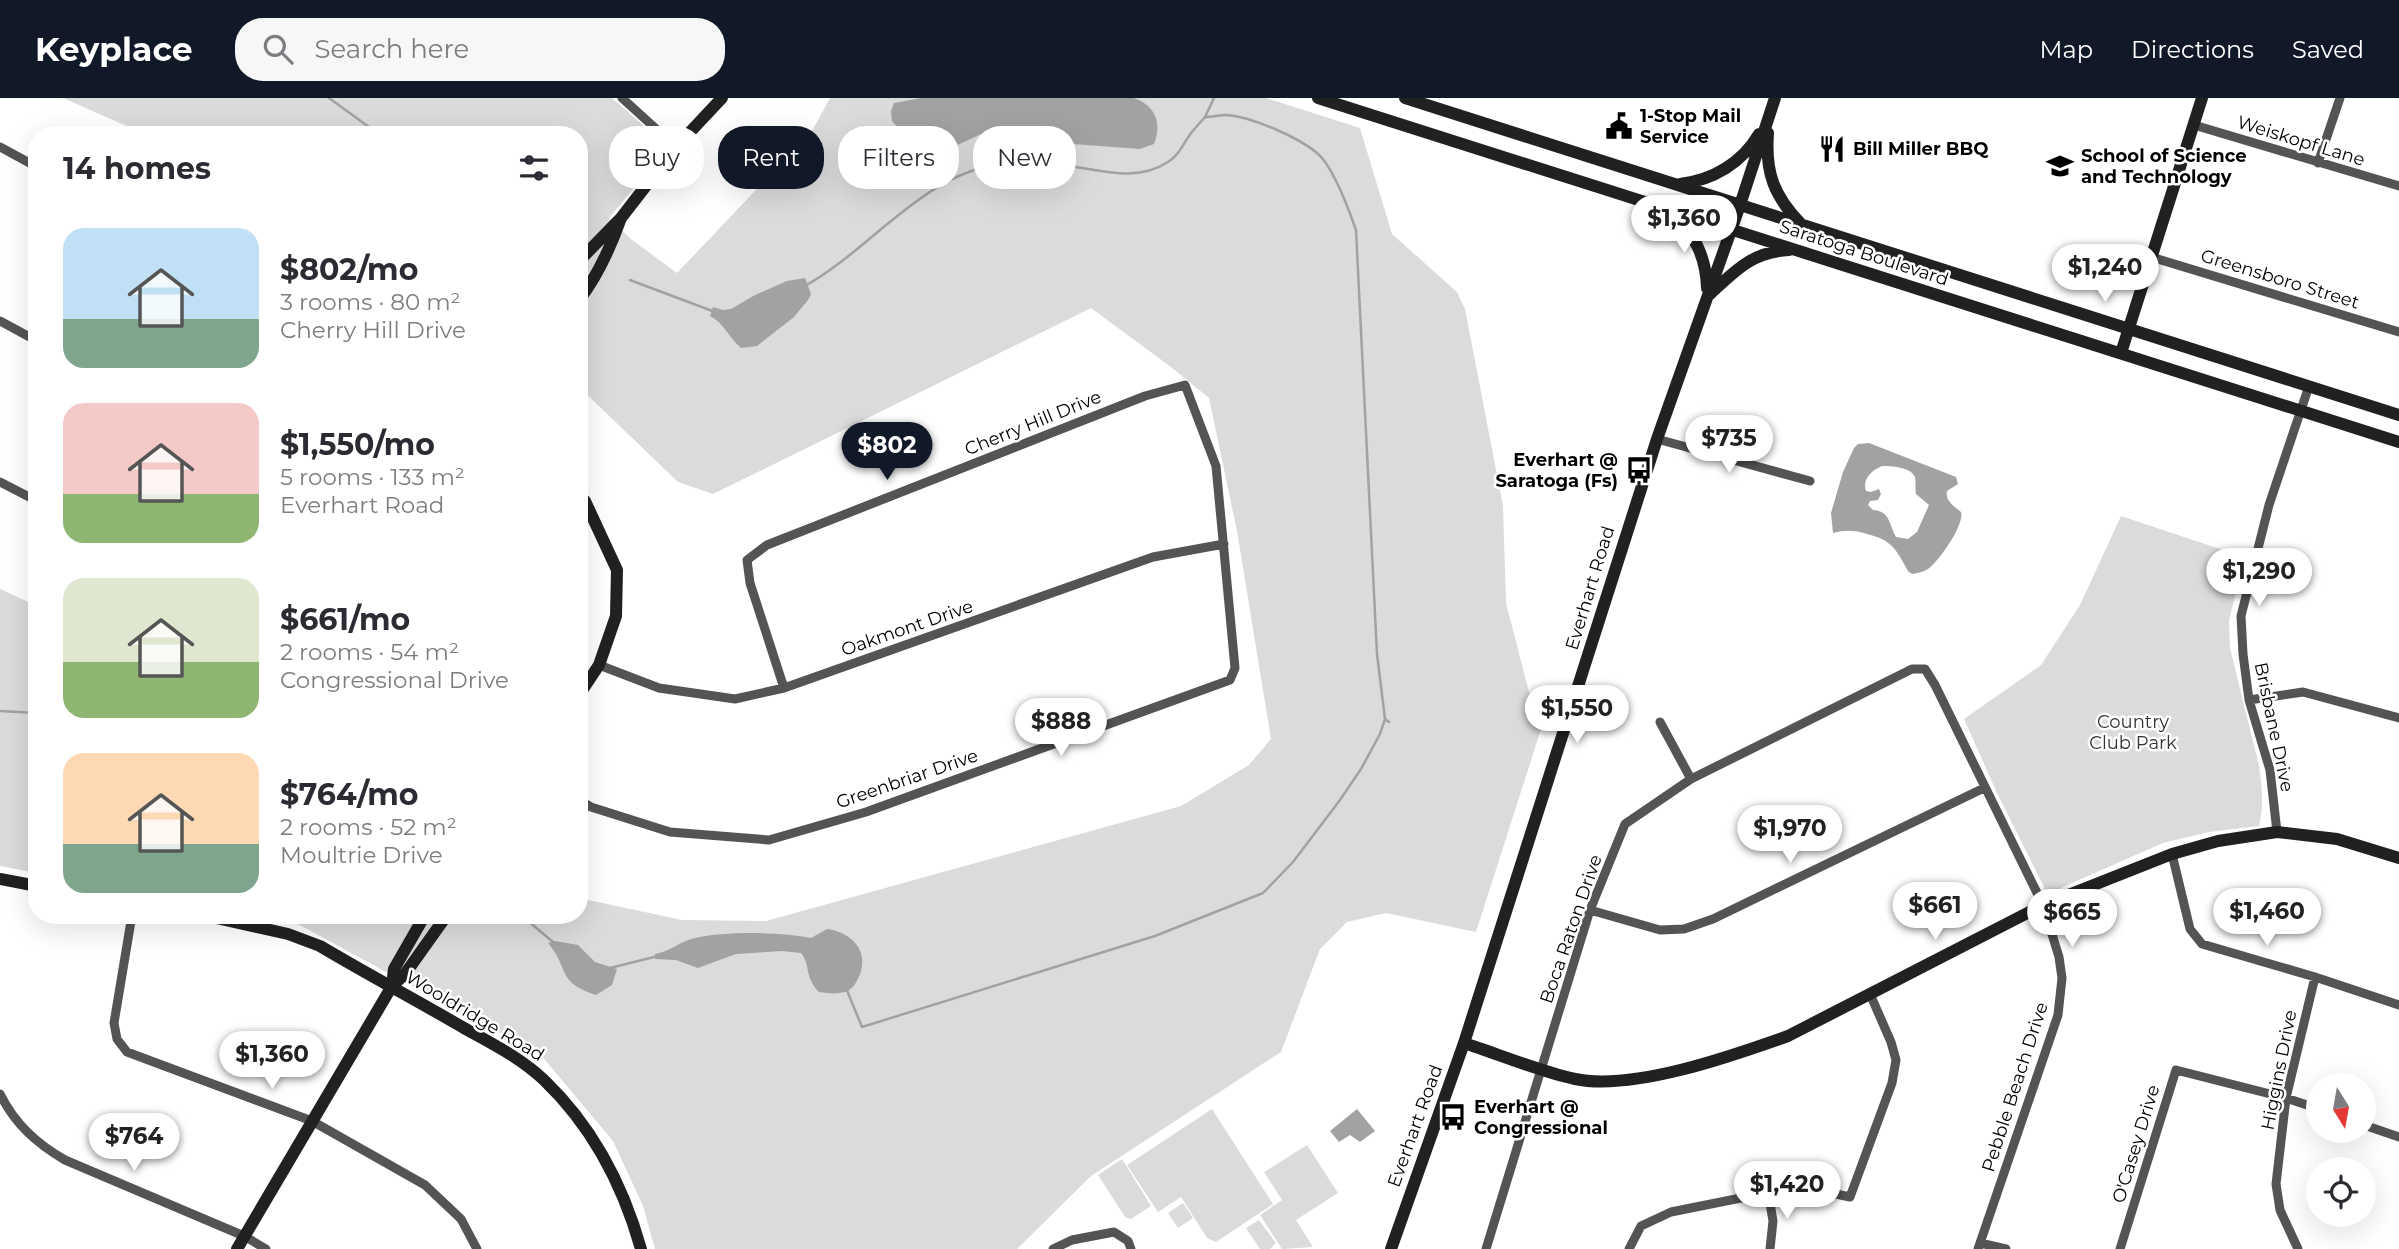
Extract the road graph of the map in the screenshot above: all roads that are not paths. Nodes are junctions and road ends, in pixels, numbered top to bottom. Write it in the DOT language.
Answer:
graph roads {
  1 [pos="622,98"];
  2 [pos="722,98"];
  3 [pos="1318,98"];
  4 [pos="1405,98"];
  5 [pos="1775,98"];
  6 [pos="2202,98"];
  7 [pos="2340,98"];
  8 [pos="1769,115"];
  9 [pos="2194,125"];
  10 [pos="653,126"];
  11 [pos="696,126"];
  12 [pos="0,148"];
  13 [pos="28,162"];
  14 [pos="2318,163"];
  15 [pos="1678,184"];
  16 [pos="2399,186"];
  17 [pos="643,189"];
  18 [pos="1740,205"];
  19 [pos="1669,209"];
  20 [pos="621,218"];
  21 [pos="1801,224"];
  22 [pos="1731,229"];
  23 [pos="1794,249"];
  24 [pos="588,252"];
  25 [pos="2151,257"];
  26 [pos="588,285"];
  27 [pos="1707,296"];
  28 [pos="0,321"];
  29 [pos="2129,329"];
  30 [pos="2399,332"];
  31 [pos="28,336"];
  32 [pos="2121,353"];
  33 [pos="1185,385"];
  34 [pos="2309,386"];
  35 [pos="2301,411"];
  36 [pos="2399,415"];
  37 [pos="1657,439"];
  38 [pos="2399,442"];
  39 [pos="1810,481"];
  40 [pos="0,482"];
  41 [pos="28,496"];
  42 [pos="588,507"];
  43 [pos="1224,544"];
  44 [pos="599,665"];
  45 [pos="1925,669"];
  46 [pos="588,682"];
  47 [pos="784,688"];
  48 [pos="2249,700"];
  49 [pos="2399,718"];
  50 [pos="1660,722"];
  51 [pos="1691,779"];
  52 [pos="1984,788"];
  53 [pos="588,805"];
  54 [pos="2277,832"];
  55 [pos="2172,854"];
  56 [pos="2399,858"];
  57 [pos="0,879"];
  58 [pos="28,884"];
  59 [pos="2043,905"];
  60 [pos="1590,909"];
  61 [pos="131,924"];
  62 [pos="244,924"];
  63 [pos="420,924"];
  64 [pos="441,924"];
  65 [pos="2315,977"];
  66 [pos="392,986"];
  67 [pos="1870,994"];
  68 [pos="2399,1005"];
  69 [pos="1464,1043"];
  70 [pos="1542,1068"];
  71 [pos="0,1094"];
  72 [pos="2286,1098"];
  73 [pos="2306,1105"];
  74 [pos="312,1121"];
  75 [pos="2376,1129"];
  76 [pos="2399,1137"];
  77 [pos="1768,1191"];
  78 [pos="244,1236"];
  79 [pos="1130,1245"];
  80 [pos="1979,1246"];
  81 [pos="237,1249"];
  82 [pos="266,1249"];
  83 [pos="477,1249"];
  84 [pos="641,1249"];
  85 [pos="1053,1249"];
  86 [pos="1391,1249"];
  87 [pos="1486,1249"];
  88 [pos="1629,1249"];
  89 [pos="1770,1249"];
  90 [pos="2006,1249"];
  91 [pos="2120,1249"];
  92 [pos="2298,1249"];
  1 -- 10 [label="street"];
  2 -- 11 [label="main road"];
  3 -- 19 [label="main road, Saratoga Boulevard"];
  4 -- 15 [label="main road, Saratoga Boulevard"];
  5 -- 8 [label="main road, Everhart Road"];
  6 -- 9 [label="main road"];
  7 -- 14 [label="street"];
  8 -- 15 [label="main road"];
  8 -- 18 [label="main road, Everhart Road"];
  8 -- 21 [label="main road"];
  9 -- 14 [label="street, Weiskopf Lane"];
  9 -- 25 [label="main road"];
  12 -- 13 [label="street"];
  14 -- 16 [label="street, Weiskopf Lane"];
  15 -- 18 [label="main road, Saratoga Boulevard"];
  17 -- 20 [label="main road"];
  18 -- 21 [label="main road, Saratoga Boulevard"];
  18 -- 22 [label="main road, Everhart Road"];
  19 -- 22 [label="main road, Saratoga Boulevard"];
  19 -- 27 [label="main road"];
  20 -- 24 [label="main road"];
  20 -- 26 [label="main road"];
  21 -- 29 [label="main road, Saratoga Boulevard"];
  22 -- 23 [label="main road, Saratoga Boulevard"];
  22 -- 27 [label="main road, Everhart Road"];
  23 -- 27 [label="main road"];
  23 -- 32 [label="main road, Saratoga Boulevard"];
  25 -- 29 [label="main road"];
  25 -- 30 [label="street, Greensboro Street"];
  27 -- 37 [label="main road, Everhart Road"];
  28 -- 31 [label="street"];
  29 -- 32 [label="main road"];
  29 -- 34 [label="main road, Saratoga Boulevard"];
  32 -- 35 [label="main road, Saratoga Boulevard"];
  33 -- 43 [label="street, Greenbriar Drive"];
  33 -- 47 [label="street, Cherry Hill Drive"];
  34 -- 35 [label="street, Brisbane Drive"];
  34 -- 36 [label="main road, Saratoga Boulevard"];
  35 -- 38 [label="main road, Saratoga Boulevard"];
  35 -- 48 [label="street, Brisbane Drive"];
  37 -- 39 [label="street"];
  37 -- 69 [label="main road, Everhart Road"];
  40 -- 41 [label="street"];
  42 -- 44 [label="main road"];
  43 -- 47 [label="street, Oakmont Drive"];
  43 -- 53 [label="street, Greenbriar Drive"];
  44 -- 46 [label="main road"];
  44 -- 47 [label="street, Oakmont Drive"];
  45 -- 51 [label="street, Boca Raton Drive"];
  45 -- 52 [label="street, Pebble Beach Drive"];
  48 -- 49 [label="street"];
  48 -- 54 [label="street, Brisbane Drive"];
  50 -- 51 [label="street"];
  51 -- 60 [label="street, Boca Raton Drive"];
  52 -- 59 [label="street, Pebble Beach Drive"];
  52 -- 60 [label="street"];
  54 -- 55 [label="main road"];
  54 -- 56 [label="main road"];
  55 -- 59 [label="main road"];
  55 -- 65 [label="street"];
  57 -- 58 [label="main road"];
  59 -- 67 [label="main road"];
  59 -- 80 [label="street, Pebble Beach Drive"];
  60 -- 70 [label="street, Boca Raton Drive"];
  61 -- 74 [label="street"];
  62 -- 66 [label="main road, Wooldridge Road"];
  63 -- 66 [label="main road"];
  64 -- 66 [label="main road"];
  65 -- 68 [label="street"];
  65 -- 72 [label="street, Higgins Drive"];
  66 -- 74 [label="main road"];
  66 -- 84 [label="main road, Wooldridge Road"];
  67 -- 70 [label="main road"];
  67 -- 77 [label="street"];
  69 -- 70 [label="main road"];
  69 -- 86 [label="main road, Everhart Road"];
  70 -- 87 [label="street, Boca Raton Drive"];
  71 -- 78 [label="street"];
  72 -- 73 [label="street, O'Casey Drive"];
  72 -- 91 [label="street, O'Casey Drive"];
  72 -- 92 [label="street, Higgins Drive"];
  74 -- 78 [label="main road"];
  74 -- 83 [label="street"];
  75 -- 76 [label="street"];
  77 -- 88 [label="street"];
  77 -- 89 [label="street"];
  78 -- 81 [label="main road"];
  78 -- 82 [label="street"];
  79 -- 85 [label="street"];
  80 -- 90 [label="street"];
}
